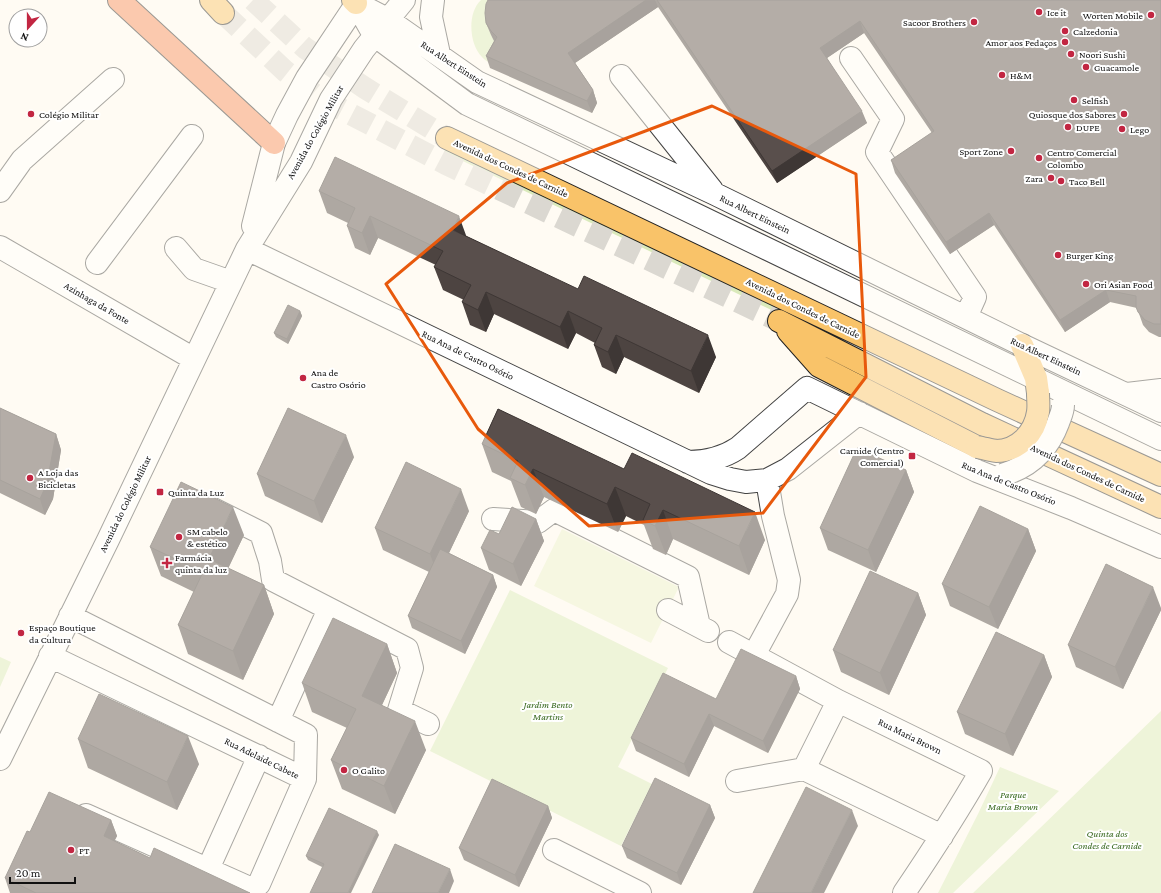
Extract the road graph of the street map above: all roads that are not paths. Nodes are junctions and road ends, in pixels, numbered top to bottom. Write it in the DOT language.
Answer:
graph roads {
  1 [pos="119,0"];
  2 [pos="404,0"];
  3 [pos="434,0"];
  4 [pos="356,1"];
  5 [pos="380,27"];
  6 [pos="439,54"];
  7 [pos="851,58"];
  8 [pos="622,76"];
  9 [pos="113,79"];
  10 [pos="192,136"];
  11 [pos="447,138"];
  12 [pos="274,143"];
  13 [pos="0,191"];
  14 [pos="715,194"];
  15 [pos="0,247"];
  16 [pos="176,248"];
  17 [pos="247,249"];
  18 [pos="97,263"];
  19 [pos="231,282"];
  20 [pos="966,318"];
  21 [pos="1022,345"];
  22 [pos="194,359"];
  23 [pos="1058,362"];
  24 [pos="1037,386"];
  25 [pos="1161,390"];
  26 [pos="1126,394"];
  27 [pos="1063,399"];
  28 [pos="1161,411"];
  29 [pos="859,413"];
  30 [pos="1161,439"];
  31 [pos="688,462"];
  32 [pos="977,472"];
  33 [pos="1161,475"];
  34 [pos="767,480"];
  35 [pos="197,501"];
  36 [pos="1161,507"];
  37 [pos="493,519"];
  38 [pos="1161,547"];
  39 [pos="329,609"];
  40 [pos="668,610"];
  41 [pos="70,616"];
  42 [pos="714,634"];
  43 [pos="754,655"];
  44 [pos="50,656"];
  45 [pos="838,701"];
  46 [pos="278,721"];
  47 [pos="428,724"];
  48 [pos="259,756"];
  49 [pos="0,759"];
  50 [pos="804,769"];
  51 [pos="305,779"];
  52 [pos="737,781"];
  53 [pos="70,807"];
  54 [pos="942,836"];
  55 [pos="554,850"];
  56 [pos="208,869"];
  57 [pos="640,893"];
  58 [pos="904,893"];
  1 -- 12 [label="highway"];
  2 -- 5 [label="street, Avenida do Colégio Militar"];
  3 -- 6 [label="street"];
  4 -- 5 [label="street, Rua Albert Einstein"];
  4 -- 12 [label="street, Avenida do Colégio Militar"];
  5 -- 6 [label="street, Rua Albert Einstein"];
  5 -- 17 [label="street, Avenida do Colégio Militar"];
  5 -- 24 [label="street"];
  6 -- 14 [label="street, Rua Albert Einstein"];
  7 -- 20 [label="street"];
  8 -- 14 [label="street"];
  9 -- 13 [label="street"];
  10 -- 18 [label="street"];
  11 -- 33 [label="main road, Avenida dos Condes de Carnide"];
  12 -- 17 [label="street, Avenida do Colégio Militar"];
  14 -- 20 [label="street, Rua Albert Einstein"];
  15 -- 22 [label="street, Azinhaga da Fonte"];
  16 -- 19 [label="street"];
  17 -- 19 [label="street, Avenida do Colégio Militar"];
  17 -- 31 [label="street, Rua Ana de Castro Osório"];
  19 -- 22 [label="street, Avenida do Colégio Militar"];
  20 -- 21 [label="street, Rua Albert Einstein"];
  21 -- 23 [label="street, Rua Albert Einstein"];
  21 -- 24 [label="main road"];
  22 -- 41 [label="street, Avenida do Colégio Militar"];
  23 -- 26 [label="street, Rua Albert Einstein"];
  23 -- 27 [label="street"];
  24 -- 27 [label="street"];
  24 -- 36 [label="main road, Avenida dos Condes de Carnide, bridge"];
  25 -- 26 [label="street"];
  26 -- 28 [label="street, Rua Albert Einstein"];
  27 -- 30 [label="street"];
  27 -- 32 [label="street, bridge"];
  29 -- 31 [label="street, Rua Ana de Castro Osório"];
  29 -- 32 [label="street, Rua Ana de Castro Osório"];
  29 -- 34 [label="street, Rua Ana de Castro Osório"];
  31 -- 34 [label="street, Rua Ana de Castro Osório"];
  32 -- 38 [label="street, Rua Ana de Castro Osório"];
  34 -- 43 [label="street"];
  35 -- 39 [label="street"];
  37 -- 42 [label="street"];
  39 -- 46 [label="street"];
  39 -- 47 [label="street"];
  40 -- 42 [label="street"];
  41 -- 44 [label="street, Avenida do Colégio Militar"];
  41 -- 46 [label="street, Rua Adelaide Cabete"];
  42 -- 43 [label="street"];
  43 -- 45 [label="street"];
  44 -- 48 [label="street, Rua Adelaide Cabete"];
  44 -- 49 [label="street, Avenida do Colégio Militar"];
  45 -- 50 [label="street"];
  45 -- 54 [label="street, Rua Maria Brown"];
  46 -- 51 [label="street, Rua Adelaide Cabete"];
  48 -- 51 [label="street, Rua Adelaide Cabete"];
  48 -- 56 [label="street"];
  50 -- 52 [label="street"];
  50 -- 54 [label="street"];
  51 -- 56 [label="street"];
  53 -- 56 [label="street"];
  54 -- 58 [label="street, Rua Maria Brown"];
  55 -- 57 [label="street"];
}
